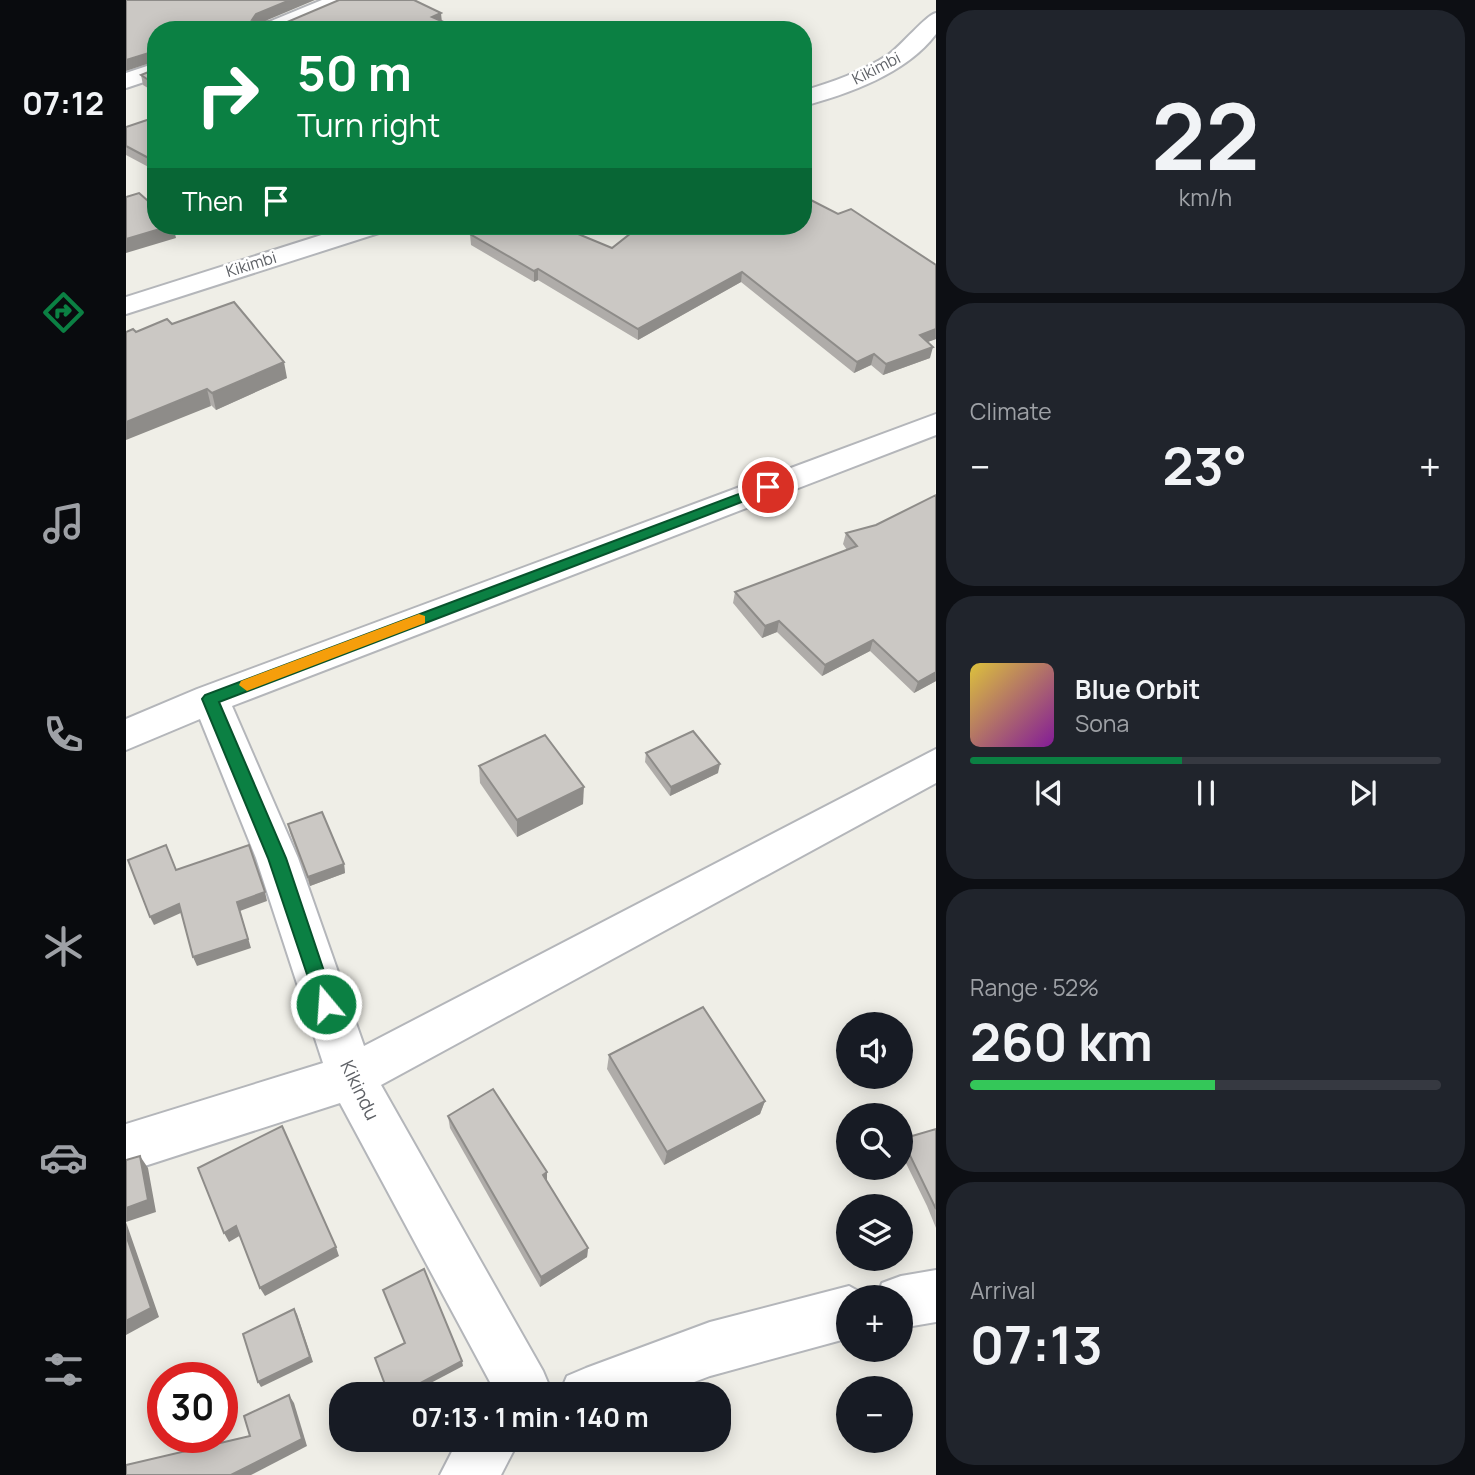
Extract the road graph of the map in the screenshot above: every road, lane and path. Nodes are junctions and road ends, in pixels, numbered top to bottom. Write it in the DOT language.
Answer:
graph roads {
  1 [pos="340,0"];
  2 [pos="936,19"];
  3 [pos="288,21"];
  4 [pos="147,73"];
  5 [pos="126,81"];
  6 [pos="812,96"];
  7 [pos="348,235"];
  8 [pos="126,306"];
  9 [pos="936,424"];
  10 [pos="210,699"];
  11 [pos="126,735"];
  12 [pos="936,764"];
  13 [pos="351,1077"];
  14 [pos="126,1148"];
  15 [pos="936,1296"];
  16 [pos="913,1301"];
  17 [pos="836,1315"];
  18 [pos="517,1382"];
  19 [pos="621,1382"];
  20 [pos="483,1452"];
  21 [pos="468,1475"];
  1 -- 3 [label="street"];
  2 -- 6 [label="street, Kikimbi"];
  4 -- 5 [label="street"];
  7 -- 8 [label="street, Kikimbi"];
  9 -- 10 [label="street"];
  10 -- 11 [label="street"];
  10 -- 13 [label="street, Kikindu"];
  12 -- 13 [label="street"];
  13 -- 14 [label="street"];
  13 -- 18 [label="street, Kikindu"];
  15 -- 16 [label="street"];
  17 -- 19 [label="street"];
  20 -- 21 [label="street"];
}
